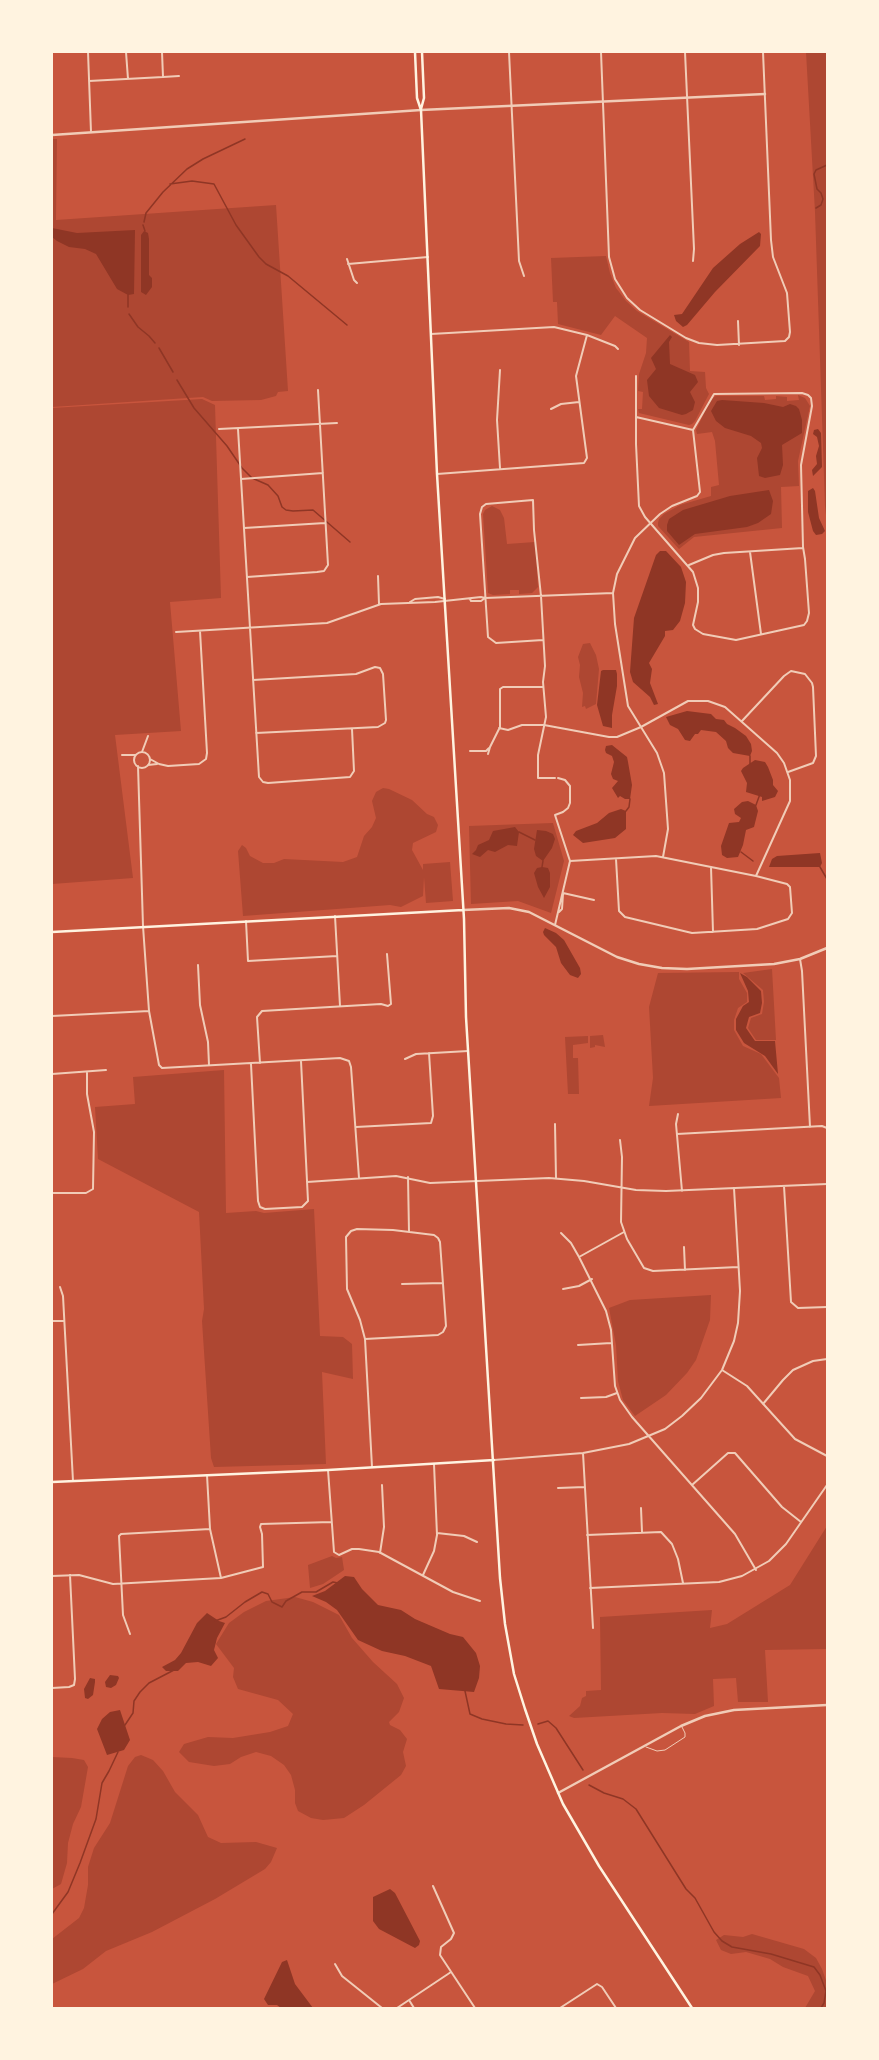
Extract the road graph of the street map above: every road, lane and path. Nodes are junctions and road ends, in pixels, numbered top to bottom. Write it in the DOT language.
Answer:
graph roads {
  1 [pos="88,52"];
  2 [pos="126,52"];
  3 [pos="162,52"];
  4 [pos="415,52"];
  5 [pos="422,52"];
  6 [pos="510,52"];
  7 [pos="601,52"];
  8 [pos="685,52"];
  9 [pos="763,52"];
  10 [pos="179,76"];
  11 [pos="163,77"];
  12 [pos="128,79"];
  13 [pos="89,81"];
  14 [pos="765,94"];
  15 [pos="687,98"];
  16 [pos="603,102"];
  17 [pos="512,106"];
  18 [pos="421,110"];
  19 [pos="91,132"];
  20 [pos="52,135"];
  21 [pos="428,257"];
  22 [pos="347,259"];
  23 [pos="693,261"];
  24 [pos="348,264"];
  25 [pos="524,276"];
  26 [pos="357,283"];
  27 [pos="738,321"];
  28 [pos="431,334"];
  29 [pos="587,335"];
  30 [pos="739,345"];
  31 [pos="618,349"];
  32 [pos="500,370"];
  33 [pos="636,376"];
  34 [pos="318,390"];
  35 [pos="579,402"];
  36 [pos="551,409"];
  37 [pos="635,417"];
  38 [pos="337,423"];
  39 [pos="320,424"];
  40 [pos="219,429"];
  41 [pos="238,429"];
  42 [pos="693,430"];
  43 [pos="500,468"];
  44 [pos="322,473"];
  45 [pos="437,474"];
  46 [pos="241,479"];
  47 [pos="649,522"];
  48 [pos="325,523"];
  49 [pos="244,528"];
  50 [pos="803,548"];
  51 [pos="750,552"];
  52 [pos="689,565"];
  53 [pos="247,576"];
  54 [pos="378,576"];
  55 [pos="613,593"];
  56 [pos="541,596"];
  57 [pos="485,598"];
  58 [pos="446,600"];
  59 [pos="410,602"];
  60 [pos="379,604"];
  61 [pos="251,627"];
  62 [pos="200,631"];
  63 [pos="176,632"];
  64 [pos="761,634"];
  65 [pos="543,640"];
  66 [pos="253,680"];
  67 [pos="543,687"];
  68 [pos="742,721"];
  69 [pos="544,725"];
  70 [pos="641,727"];
  71 [pos="499,728"];
  72 [pos="352,729"];
  73 [pos="256,733"];
  74 [pos="148,736"];
  75 [pos="145,746"];
  76 [pos="490,747"];
  77 [pos="470,751"];
  78 [pos="142,752"];
  79 [pos="146,753"];
  80 [pos="488,754"];
  81 [pos="122,755"];
  82 [pos="136,755"];
  83 [pos="129,756"];
  84 [pos="150,759"];
  85 [pos="134,761"];
  86 [pos="158,764"];
  87 [pos="148,765"];
  88 [pos="138,766"];
  89 [pos="143,767"];
  90 [pos="788,772"];
  91 [pos="139,774"];
  92 [pos="663,857"];
  93 [pos="616,859"];
  94 [pos="570,861"];
  95 [pos="711,867"];
  96 [pos="756,876"];
  97 [pos="563,894"];
  98 [pos="594,900"];
  99 [pos="463,910"];
  100 [pos="335,916"];
  101 [pos="246,922"];
  102 [pos="555,925"];
  103 [pos="143,926"];
  104 [pos="52,932"];
  105 [pos="713,932"];
  106 [pos="827,948"];
  107 [pos="387,954"];
  108 [pos="337,956"];
  109 [pos="800,959"];
  110 [pos="198,965"];
  111 [pos="340,1006"];
  112 [pos="149,1011"];
  113 [pos="52,1016"];
  114 [pos="468,1052"];
  115 [pos="429,1053"];
  116 [pos="405,1059"];
  117 [pos="301,1061"];
  118 [pos="260,1063"];
  119 [pos="251,1064"];
  120 [pos="209,1065"];
  121 [pos="106,1070"];
  122 [pos="87,1072"];
  123 [pos="52,1074"];
  124 [pos="678,1114"];
  125 [pos="556,1124"];
  126 [pos="356,1127"];
  127 [pos="810,1127"];
  128 [pos="827,1128"];
  129 [pos="677,1134"];
  130 [pos="620,1140"];
  131 [pos="408,1177"];
  132 [pos="359,1178"];
  133 [pos="556,1178"];
  134 [pos="476,1181"];
  135 [pos="307,1182"];
  136 [pos="827,1184"];
  137 [pos="784,1186"];
  138 [pos="621,1187"];
  139 [pos="734,1188"];
  140 [pos="682,1191"];
  141 [pos="52,1193"];
  142 [pos="409,1232"];
  143 [pos="624,1232"];
  144 [pos="561,1233"];
  145 [pos="684,1247"];
  146 [pos="579,1257"];
  147 [pos="738,1267"];
  148 [pos="685,1270"];
  149 [pos="592,1279"];
  150 [pos="442,1283"];
  151 [pos="402,1284"];
  152 [pos="60,1287"];
  153 [pos="563,1289"];
  154 [pos="827,1307"];
  155 [pos="52,1321"];
  156 [pos="64,1321"];
  157 [pos="366,1339"];
  158 [pos="611,1343"];
  159 [pos="578,1345"];
  160 [pos="827,1359"];
  161 [pos="722,1370"];
  162 [pos="616,1393"];
  163 [pos="581,1398"];
  164 [pos="763,1404"];
  165 [pos="650,1436"];
  166 [pos="582,1453"];
  167 [pos="827,1456"];
  168 [pos="494,1460"];
  169 [pos="434,1464"];
  170 [pos="372,1467"];
  171 [pos="328,1470"];
  172 [pos="207,1475"];
  173 [pos="73,1481"];
  174 [pos="52,1482"];
  175 [pos="382,1485"];
  176 [pos="692,1485"];
  177 [pos="827,1485"];
  178 [pos="585,1487"];
  179 [pos="558,1488"];
  180 [pos="640,1508"];
  181 [pos="331,1522"];
  182 [pos="801,1522"];
  183 [pos="210,1529"];
  184 [pos="642,1532"];
  185 [pos="437,1533"];
  186 [pos="587,1535"];
  187 [pos="477,1542"];
  188 [pos="380,1552"];
  189 [pos="756,1570"];
  190 [pos="423,1575"];
  191 [pos="52,1576"];
  192 [pos="70,1576"];
  193 [pos="221,1578"];
  194 [pos="683,1583"];
  195 [pos="121,1584"];
  196 [pos="590,1588"];
  197 [pos="480,1601"];
  198 [pos="593,1628"];
  199 [pos="130,1634"];
  200 [pos="52,1688"];
  201 [pos="827,1704"];
  202 [pos="681,1726"];
  203 [pos="644,1746"];
  204 [pos="558,1793"];
  205 [pos="433,1886"];
  206 [pos="335,1964"];
  207 [pos="451,1972"];
  208 [pos="409,2000"];
  209 [pos="382,2008"];
  210 [pos="397,2008"];
  211 [pos="414,2008"];
  212 [pos="475,2008"];
  213 [pos="560,2008"];
  214 [pos="616,2008"];
  215 [pos="692,2008"];
  1 -- 13 [label="street"];
  2 -- 12 [label="street"];
  3 -- 11 [label="street"];
  4 -- 18 [label="main road"];
  5 -- 18 [label="main road"];
  6 -- 17 [label="street"];
  7 -- 16 [label="street"];
  8 -- 15 [label="street"];
  9 -- 14 [label="street"];
  10 -- 11 [label="street"];
  11 -- 12 [label="street"];
  12 -- 13 [label="street"];
  13 -- 19 [label="street"];
  14 -- 15 [label="street"];
  14 -- 30 [label="street"];
  15 -- 16 [label="street"];
  15 -- 23 [label="street"];
  16 -- 17 [label="street"];
  16 -- 30 [label="street"];
  17 -- 18 [label="street"];
  17 -- 25 [label="street"];
  18 -- 19 [label="street"];
  18 -- 21 [label="main road"];
  19 -- 20 [label="street"];
  21 -- 24 [label="street"];
  21 -- 28 [label="main road"];
  22 -- 24 [label="street"];
  24 -- 26 [label="street"];
  27 -- 30 [label="street"];
  28 -- 29 [label="street"];
  28 -- 45 [label="main road"];
  29 -- 31 [label="street"];
  29 -- 35 [label="street"];
  32 -- 43 [label="street"];
  33 -- 37 [label="street"];
  34 -- 39 [label="street"];
  35 -- 36 [label="street"];
  35 -- 43 [label="street"];
  37 -- 42 [label="street"];
  37 -- 47 [label="street"];
  38 -- 39 [label="street"];
  39 -- 41 [label="street"];
  39 -- 44 [label="street"];
  40 -- 41 [label="street"];
  41 -- 46 [label="street"];
  42 -- 47 [label="street"];
  42 -- 50 [label="street"];
  43 -- 45 [label="street"];
  44 -- 46 [label="street"];
  44 -- 48 [label="street"];
  45 -- 58 [label="main road"];
  46 -- 49 [label="street"];
  47 -- 52 [label="street"];
  47 -- 55 [label="street"];
  48 -- 49 [label="street"];
  48 -- 53 [label="street"];
  49 -- 53 [label="street"];
  50 -- 51 [label="street"];
  50 -- 64 [label="street"];
  51 -- 52 [label="street"];
  51 -- 64 [label="street"];
  52 -- 64 [label="street"];
  53 -- 61 [label="street"];
  54 -- 60 [label="street"];
  55 -- 56 [label="street"];
  55 -- 70 [label="street"];
  56 -- 57 [label="street"];
  56 -- 57 [label="street"];
  56 -- 65 [label="street"];
  57 -- 58 [label="street"];
  57 -- 65 [label="street"];
  58 -- 59 [label="street"];
  58 -- 59 [label="street"];
  58 -- 99 [label="main road"];
  59 -- 60 [label="street"];
  60 -- 61 [label="street"];
  61 -- 62 [label="street"];
  61 -- 66 [label="street"];
  62 -- 63 [label="street"];
  62 -- 86 [label="street"];
  65 -- 67 [label="street"];
  66 -- 72 [label="street"];
  66 -- 73 [label="street"];
  67 -- 69 [label="street"];
  67 -- 71 [label="street"];
  68 -- 70 [label="street"];
  68 -- 90 [label="street"];
  68 -- 90 [label="street"];
  69 -- 70 [label="street"];
  69 -- 71 [label="street"];
  69 -- 94 [label="street"];
  70 -- 92 [label="street"];
  71 -- 76 [label="street"];
  72 -- 73 [label="street"];
  72 -- 73 [label="street"];
  74 -- 75 [label="street"];
  75 -- 78 [label="street"];
  75 -- 79 [label="street"];
  76 -- 77 [label="street"];
  76 -- 80 [label="street"];
  78 -- 79 [label="street"];
  78 -- 82 [label="street"];
  79 -- 84 [label="street"];
  81 -- 83 [label="street"];
  82 -- 83 [label="street"];
  82 -- 85 [label="street"];
  83 -- 85 [label="street"];
  84 -- 86 [label="street"];
  84 -- 87 [label="street"];
  85 -- 88 [label="street"];
  86 -- 87 [label="street"];
  87 -- 89 [label="street"];
  88 -- 89 [label="street"];
  88 -- 91 [label="street"];
  89 -- 91 [label="street"];
  90 -- 96 [label="street"];
  91 -- 103 [label="street"];
  92 -- 93 [label="street"];
  92 -- 95 [label="street"];
  93 -- 94 [label="street"];
  93 -- 105 [label="street"];
  94 -- 97 [label="street"];
  95 -- 96 [label="street"];
  95 -- 105 [label="street"];
  96 -- 105 [label="street"];
  97 -- 98 [label="street"];
  97 -- 102 [label="street"];
  99 -- 100 [label="main road"];
  99 -- 102 [label="street"];
  99 -- 114 [label="main road"];
  100 -- 101 [label="main road"];
  100 -- 108 [label="street"];
  101 -- 103 [label="main road"];
  101 -- 108 [label="street"];
  102 -- 109 [label="street"];
  103 -- 104 [label="main road"];
  103 -- 112 [label="street"];
  106 -- 109 [label="street"];
  107 -- 111 [label="street"];
  108 -- 111 [label="street"];
  109 -- 127 [label="street"];
  110 -- 120 [label="street"];
  111 -- 118 [label="street"];
  112 -- 113 [label="street"];
  112 -- 120 [label="street"];
  114 -- 115 [label="street"];
  114 -- 134 [label="main road"];
  115 -- 116 [label="street"];
  115 -- 126 [label="street"];
  117 -- 118 [label="street"];
  117 -- 126 [label="street"];
  117 -- 135 [label="street"];
  118 -- 119 [label="street"];
  119 -- 120 [label="street"];
  119 -- 135 [label="street"];
  121 -- 122 [label="street"];
  122 -- 123 [label="street"];
  122 -- 141 [label="street"];
  124 -- 129 [label="street"];
  125 -- 133 [label="street"];
  126 -- 132 [label="street"];
  127 -- 128 [label="street"];
  127 -- 129 [label="street"];
  129 -- 140 [label="street"];
  130 -- 138 [label="street"];
  131 -- 132 [label="street"];
  131 -- 134 [label="street"];
  131 -- 142 [label="street"];
  132 -- 135 [label="street"];
  133 -- 134 [label="street"];
  133 -- 138 [label="street"];
  134 -- 168 [label="main road"];
  136 -- 137 [label="street"];
  137 -- 139 [label="street"];
  137 -- 154 [label="street"];
  138 -- 140 [label="street"];
  138 -- 143 [label="street"];
  139 -- 140 [label="street"];
  139 -- 147 [label="street"];
  142 -- 150 [label="street"];
  142 -- 157 [label="street"];
  143 -- 146 [label="street"];
  143 -- 148 [label="street"];
  144 -- 146 [label="street"];
  145 -- 148 [label="street"];
  146 -- 149 [label="street"];
  147 -- 148 [label="street"];
  147 -- 161 [label="street"];
  149 -- 153 [label="street"];
  149 -- 158 [label="street"];
  150 -- 151 [label="street"];
  150 -- 157 [label="street"];
  152 -- 156 [label="street"];
  155 -- 156 [label="street"];
  156 -- 173 [label="street"];
  157 -- 170 [label="street"];
  158 -- 159 [label="street"];
  158 -- 162 [label="street"];
  160 -- 164 [label="street"];
  161 -- 164 [label="street"];
  161 -- 165 [label="street"];
  162 -- 163 [label="street"];
  162 -- 165 [label="street"];
  164 -- 167 [label="street"];
  165 -- 166 [label="street"];
  165 -- 176 [label="street"];
  166 -- 168 [label="street"];
  166 -- 178 [label="street"];
  168 -- 169 [label="main road"];
  168 -- 204 [label="main road"];
  169 -- 170 [label="main road"];
  169 -- 185 [label="street"];
  170 -- 171 [label="main road"];
  171 -- 172 [label="main road"];
  171 -- 181 [label="street"];
  172 -- 173 [label="main road"];
  172 -- 183 [label="street"];
  173 -- 174 [label="main road"];
  175 -- 188 [label="street"];
  176 -- 182 [label="street"];
  176 -- 189 [label="street"];
  177 -- 182 [label="street"];
  178 -- 179 [label="street"];
  178 -- 186 [label="street"];
  180 -- 184 [label="street"];
  181 -- 188 [label="street"];
  181 -- 193 [label="street"];
  182 -- 189 [label="street"];
  183 -- 193 [label="street"];
  183 -- 195 [label="street"];
  184 -- 186 [label="street"];
  184 -- 194 [label="street"];
  185 -- 187 [label="street"];
  185 -- 190 [label="street"];
  186 -- 196 [label="street"];
  188 -- 190 [label="street"];
  189 -- 194 [label="street"];
  190 -- 197 [label="street"];
  191 -- 192 [label="street"];
  192 -- 195 [label="street"];
  192 -- 200 [label="street"];
  193 -- 195 [label="street"];
  194 -- 196 [label="street"];
  195 -- 199 [label="street"];
  196 -- 198 [label="street"];
  201 -- 202 [label="street"];
  202 -- 203 [label="street"];
  202 -- 203 [label="lane"];
  203 -- 204 [label="street"];
  204 -- 215 [label="main road"];
  205 -- 207 [label="street"];
  206 -- 209 [label="street"];
  207 -- 208 [label="street"];
  207 -- 212 [label="street"];
  208 -- 210 [label="street"];
  208 -- 211 [label="street"];
  213 -- 214 [label="street"];
}
